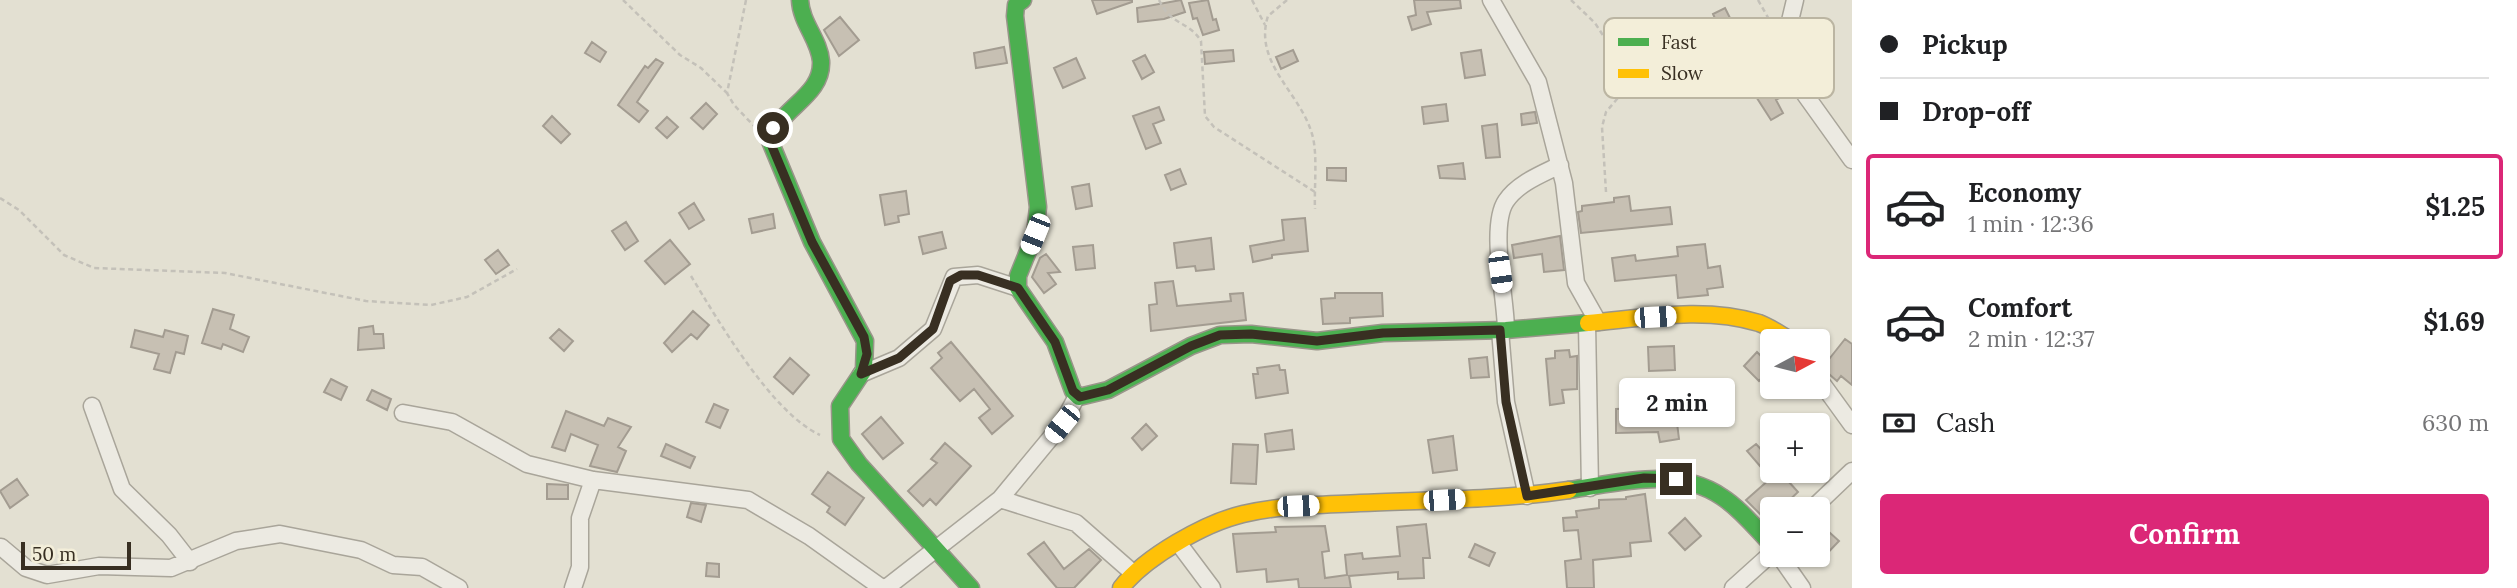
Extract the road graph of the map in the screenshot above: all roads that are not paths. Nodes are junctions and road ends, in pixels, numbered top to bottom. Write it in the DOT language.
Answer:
graph roads {
  1 [pos="800,0"];
  2 [pos="1023,0"];
  3 [pos="1491,0"];
  4 [pos="1795,0"];
  5 [pos="1791,18"];
  6 [pos="1807,98"];
  7 [pos="1852,160"];
  8 [pos="1560,165"];
  9 [pos="1018,288"];
  10 [pos="1506,308"];
  11 [pos="1593,323"];
  12 [pos="1532,328"];
  13 [pos="1771,329"];
  14 [pos="1503,330"];
  15 [pos="861,374"];
  16 [pos="1830,395"];
  17 [pos="1077,396"];
  18 [pos="92,406"];
  19 [pos="403,413"];
  20 [pos="1852,425"];
  21 [pos="1852,471"];
  22 [pos="593,480"];
  23 [pos="1590,488"];
  24 [pos="1527,496"];
  25 [pos="1825,497"];
  26 [pos="1000,499"];
  27 [pos="1760,533"];
  28 [pos="1179,544"];
  29 [pos="2,547"];
  30 [pos="937,551"];
  31 [pos="190,562"];
  32 [pos="1760,564"];
  33 [pos="1787,567"];
  34 [pos="1133,572"];
  35 [pos="459,588"];
  36 [pos="573,588"];
  37 [pos="884,588"];
  38 [pos="971,588"];
  39 [pos="1121,588"];
  40 [pos="1212,588"];
  41 [pos="1733,588"];
  42 [pos="1802,588"];
  1 -- 15 [label="street"];
  2 -- 9 [label="street"];
  3 -- 8 [label="street"];
  4 -- 5 [label="street"];
  6 -- 7 [label="street"];
  8 -- 10 [label="street"];
  8 -- 11 [label="street"];
  9 -- 15 [label="street"];
  9 -- 17 [label="street"];
  10 -- 12 [label="street"];
  10 -- 14 [label="street"];
  11 -- 12 [label="street"];
  11 -- 13 [label="street"];
  11 -- 23 [label="street"];
  12 -- 14 [label="street"];
  14 -- 17 [label="street"];
  14 -- 24 [label="street"];
  15 -- 30 [label="street"];
  16 -- 20 [label="street"];
  17 -- 26 [label="street"];
  18 -- 31 [label="street"];
  19 -- 22 [label="street"];
  21 -- 25 [label="street"];
  22 -- 36 [label="street"];
  22 -- 37 [label="street"];
  23 -- 24 [label="street"];
  23 -- 27 [label="street"];
  24 -- 28 [label="street"];
  26 -- 30 [label="street"];
  26 -- 34 [label="street"];
  28 -- 34 [label="street"];
  28 -- 40 [label="street"];
  29 -- 31 [label="street"];
  30 -- 37 [label="street"];
  30 -- 38 [label="street"];
  31 -- 35 [label="street"];
  32 -- 41 [label="street"];
  33 -- 42 [label="street"];
  34 -- 39 [label="street"];
}
